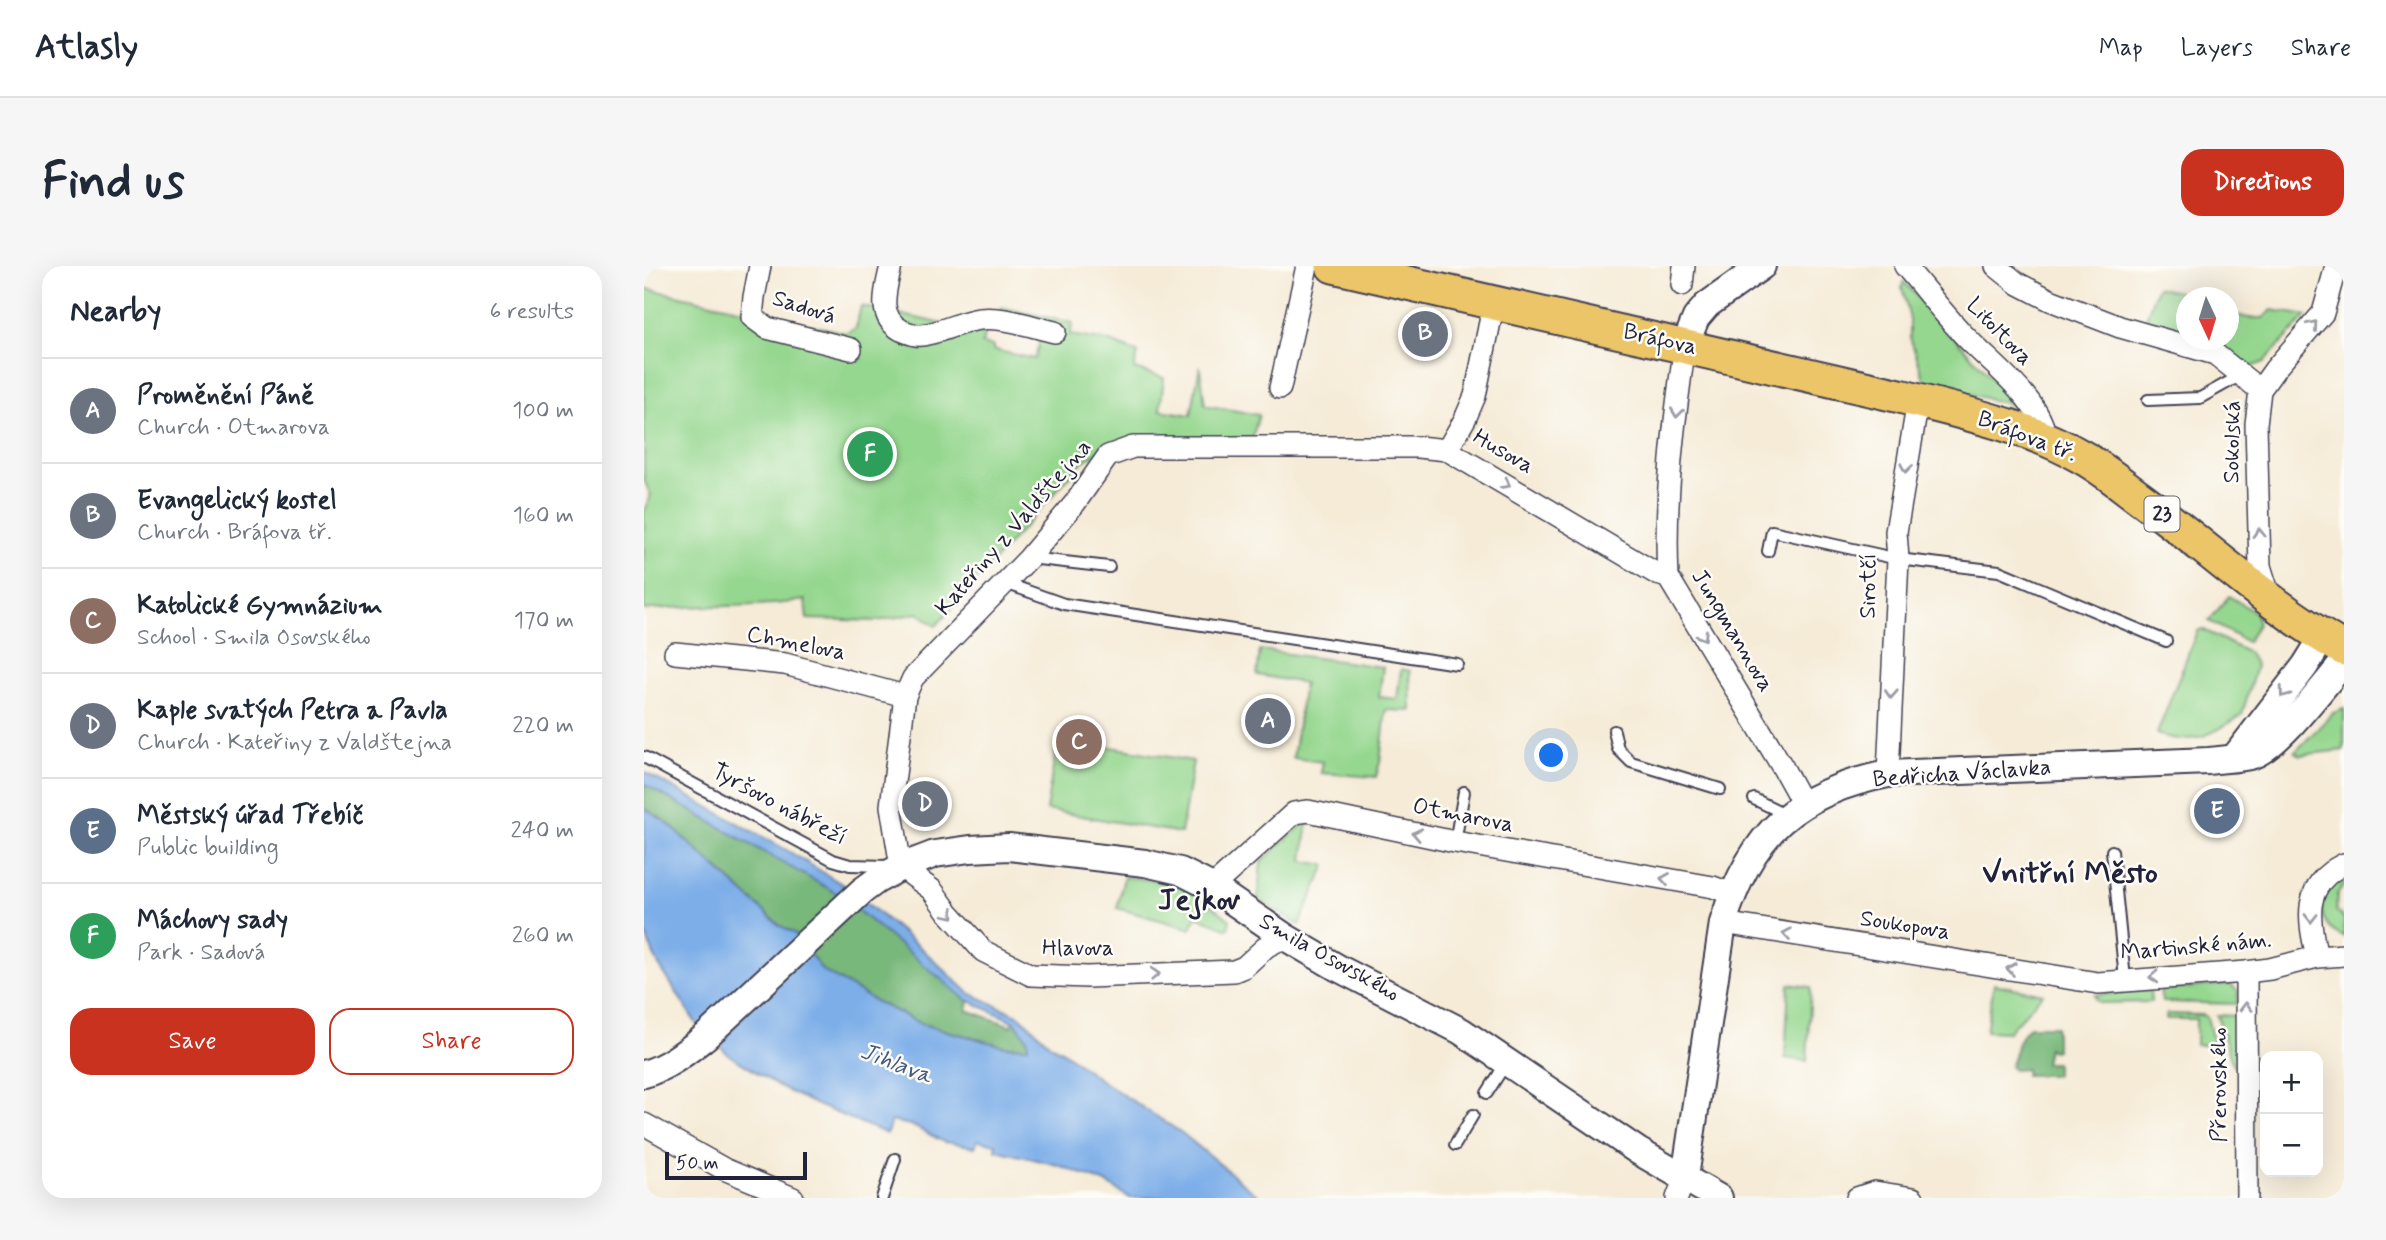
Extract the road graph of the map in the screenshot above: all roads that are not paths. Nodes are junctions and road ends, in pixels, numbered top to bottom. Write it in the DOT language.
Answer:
graph roads {
  1 [pos="760,266"];
  2 [pos="891,266"];
  3 [pos="1307,266"];
  4 [pos="1762,266"];
  5 [pos="1905,266"];
  6 [pos="1996,266"];
  7 [pos="2336,266"];
  8 [pos="1339,267"];
  9 [pos="1494,302"];
  10 [pos="1055,332"];
  11 [pos="1685,345"];
  12 [pos="851,349"];
  13 [pos="2243,374"];
  14 [pos="1825,378"];
  15 [pos="1280,388"];
  16 [pos="2260,390"];
  17 [pos="2148,400"];
  18 [pos="1918,401"];
  19 [pos="2046,439"];
  20 [pos="1447,450"];
  21 [pos="1768,551"];
  22 [pos="1029,558"];
  23 [pos="1898,559"];
  24 [pos="1109,567"];
  25 [pos="1668,578"];
  26 [pos="1005,583"];
  27 [pos="2271,600"];
  28 [pos="2166,641"];
  29 [pos="2337,649"];
  30 [pos="675,653"];
  31 [pos="1457,664"];
  32 [pos="905,696"];
  33 [pos="1614,731"];
  34 [pos="644,757"];
  35 [pos="1888,774"];
  36 [pos="1720,789"];
  37 [pos="1464,792"];
  38 [pos="1754,799"];
  39 [pos="1795,809"];
  40 [pos="1455,842"];
  41 [pos="2112,850"];
  42 [pos="2344,864"];
  43 [pos="901,867"];
  44 [pos="1212,887"];
  45 [pos="1731,894"];
  46 [pos="1723,923"];
  47 [pos="1285,937"];
  48 [pos="2344,955"];
  49 [pos="2317,957"];
  50 [pos="2246,972"];
  51 [pos="2124,979"];
  52 [pos="2079,980"];
  53 [pos="1507,1061"];
  54 [pos="644,1074"];
  55 [pos="1487,1093"];
  56 [pos="1474,1115"];
  57 [pos="644,1124"];
  58 [pos="1455,1145"];
  59 [pos="895,1159"];
  60 [pos="1681,1187"];
  61 [pos="793,1198"];
  62 [pos="882,1198"];
  63 [pos="1718,1198"];
  64 [pos="1857,1198"];
  65 [pos="1913,1198"];
  66 [pos="2247,1198"];
  1 -- 12 [label="street, Sadová"];
  2 -- 10 [label="street"];
  3 -- 15 [label="street"];
  4 -- 11 [label="street"];
  5 -- 19 [label="street, Litoltova"];
  6 -- 13 [label="street"];
  16 -- 7 [label="street, Sokolská, one-way"];
  8 -- 9 [label="main road"];
  9 -- 11 [label="main road, Bráfova"];
  9 -- 20 [label="street, Husova"];
  11 -- 14 [label="main road, Bráfova / 23"];
  11 -- 25 [label="street, Jungmannova, one-way"];
  13 -- 16 [label="street"];
  13 -- 17 [label="lane"];
  14 -- 18 [label="main road, Bráfova tř. / 23"];
  27 -- 16 [label="street, Sokolská, one-way"];
  18 -- 19 [label="main road, Bráfova tř. / 23"];
  18 -- 23 [label="street, Sirotčí, one-way"];
  19 -- 27 [label="main road, Bráfova tř. / 23"];
  20 -- 22 [label="street, Kateřiny z Valdštejna"];
  20 -- 25 [label="street, Husova, one-way"];
  21 -- 23 [label="lane"];
  22 -- 24 [label="lane"];
  22 -- 26 [label="street, Kateřiny z Valdštejna"];
  23 -- 28 [label="lane"];
  23 -- 35 [label="street, Sirotčí, one-way"];
  25 -- 39 [label="street, Jungmannova, one-way"];
  26 -- 31 [label="lane"];
  26 -- 32 [label="street, Kateřiny z Valdštejna"];
  27 -- 29 [label="main road, Bráfova tř."];
  29 -- 35 [label="street, Bedřicha Václavka"];
  30 -- 32 [label="street, Chmelova"];
  32 -- 43 [label="street, Kateřiny z Valdštejna"];
  33 -- 36 [label="lane"];
  34 -- 43 [label="lane, Tyršovo nábřeží"];
  35 -- 39 [label="street, Bedřicha Václavka"];
  37 -- 40 [label="lane"];
  38 -- 39 [label="lane"];
  39 -- 45 [label="street, Bedřicha Václavka"];
  40 -- 44 [label="street, Otmarova, one-way"];
  45 -- 40 [label="street, Otmarova, one-way"];
  41 -- 51 [label="lane"];
  42 -- 49 [label="street, one-way"];
  43 -- 44 [label="street, Smila Osovského"];
  43 -- 47 [label="street, Hlavova, one-way"];
  43 -- 54 [label="street, Smila Osovského"];
  44 -- 47 [label="street, Smila Osovského"];
  45 -- 46 [label="street, Bedřicha Václavka"];
  52 -- 46 [label="street, Soukopova, one-way"];
  46 -- 60 [label="street, Bedřicha Václavka"];
  47 -- 53 [label="street, Smila Osovského"];
  48 -- 49 [label="street, Martinské nám."];
  49 -- 50 [label="street, Martinské nám."];
  50 -- 51 [label="street, Martinské nám., one-way"];
  66 -- 50 [label="street, Přerovského, one-way"];
  51 -- 52 [label="street, Martinské nám."];
  53 -- 55 [label="lane"];
  53 -- 60 [label="street, Smila Osovského"];
  56 -- 58 [label="lane"];
  57 -- 61 [label="street"];
  59 -- 62 [label="lane"];
  60 -- 63 [label="street, Smila Osovského"];
  64 -- 65 [label="street"];
}
